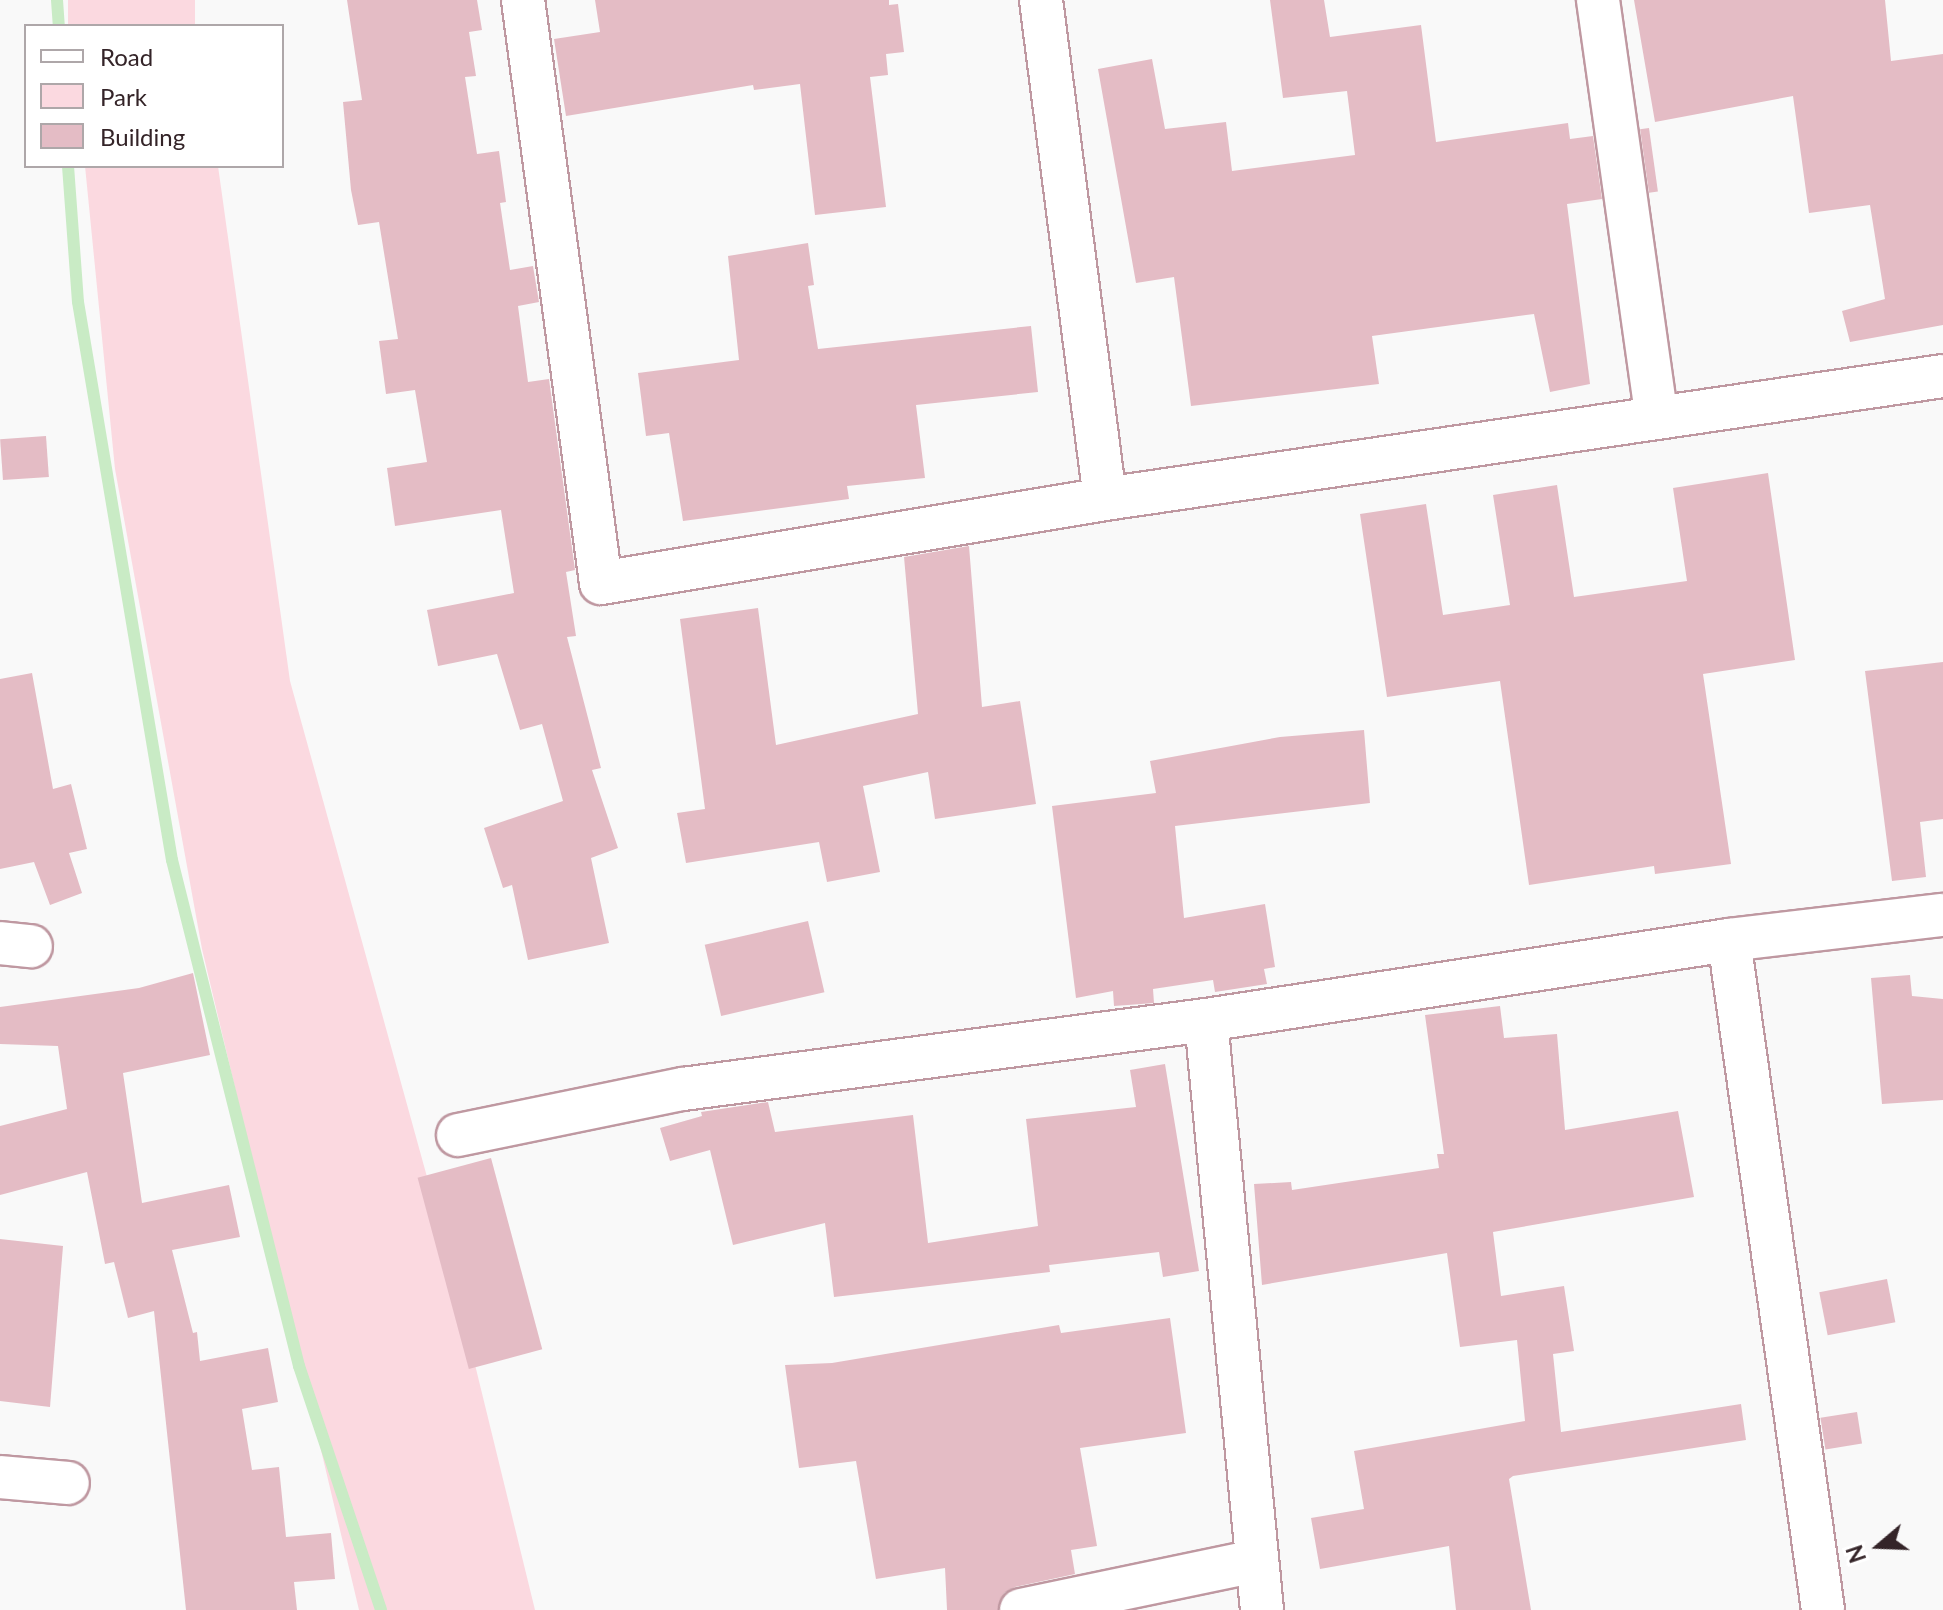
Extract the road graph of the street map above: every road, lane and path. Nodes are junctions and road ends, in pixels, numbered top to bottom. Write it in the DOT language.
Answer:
graph roads {
  1 [pos="523,0"];
  2 [pos="1041,0"];
  3 [pos="1598,0"];
  4 [pos="1943,376"];
  5 [pos="1656,415"];
  6 [pos="1105,499"];
  7 [pos="1943,915"];
  8 [pos="1729,940"];
  9 [pos="1206,1020"];
  10 [pos="458,1135"];
  11 [pos="0,1477"];
  12 [pos="68,1483"];
  13 [pos="1256,1561"];
  14 [pos="1021,1610"];
  15 [pos="1262,1610"];
  16 [pos="1823,1610"];
  1 -- 6 [label="street"];
  2 -- 6 [label="street"];
  3 -- 5 [label="street"];
  4 -- 5 [label="street"];
  5 -- 6 [label="street"];
  7 -- 8 [label="street"];
  8 -- 9 [label="street"];
  8 -- 16 [label="street"];
  9 -- 10 [label="street"];
  9 -- 13 [label="street"];
  11 -- 12 [label="street"];
  13 -- 14 [label="street"];
  13 -- 15 [label="street"];
}
